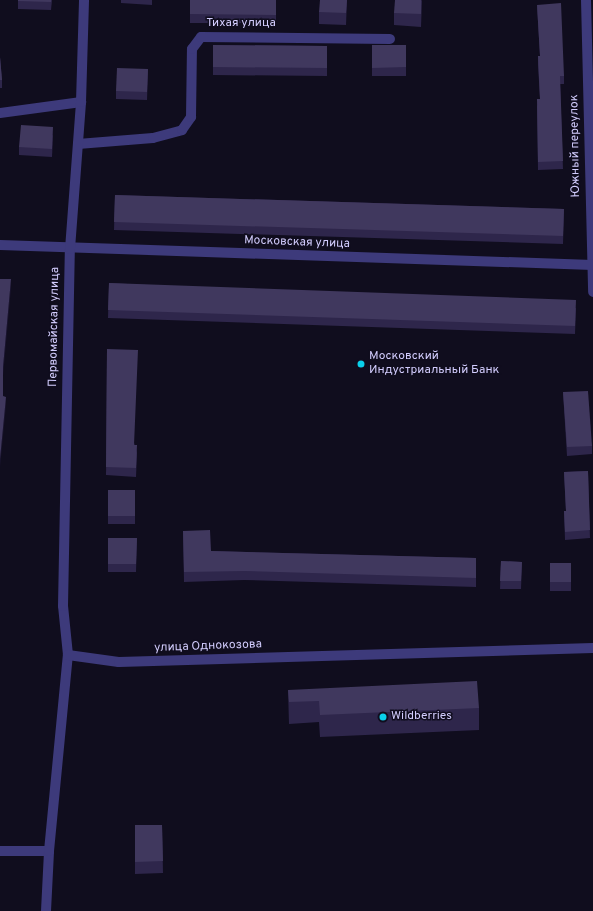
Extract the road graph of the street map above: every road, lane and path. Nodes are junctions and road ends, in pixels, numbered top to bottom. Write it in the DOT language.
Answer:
graph roads {
  1 [pos="84,0"];
  2 [pos="586,0"];
  3 [pos="390,39"];
  4 [pos="81,102"];
  5 [pos="0,113"];
  6 [pos="78,144"];
  7 [pos="0,245"];
  8 [pos="70,248"];
  9 [pos="592,265"];
  10 [pos="593,292"];
  11 [pos="593,648"];
  12 [pos="68,655"];
  13 [pos="0,851"];
  14 [pos="49,851"];
  15 [pos="46,911"];
  1 -- 4 [label="street, Первомайская улица"];
  2 -- 9 [label="street, Южный переулок"];
  3 -- 6 [label="street, Тихая улица"];
  4 -- 5 [label="street"];
  4 -- 6 [label="street, Первомайская улица"];
  6 -- 8 [label="street, Первомайская улица"];
  7 -- 8 [label="street, Московская улица"];
  8 -- 9 [label="street, Московская улица"];
  8 -- 12 [label="street, Первомайская улица"];
  9 -- 10 [label="street, Южный переулок"];
  11 -- 12 [label="street, улица Однокозова"];
  12 -- 14 [label="street"];
  13 -- 14 [label="street"];
  14 -- 15 [label="street"];
}
